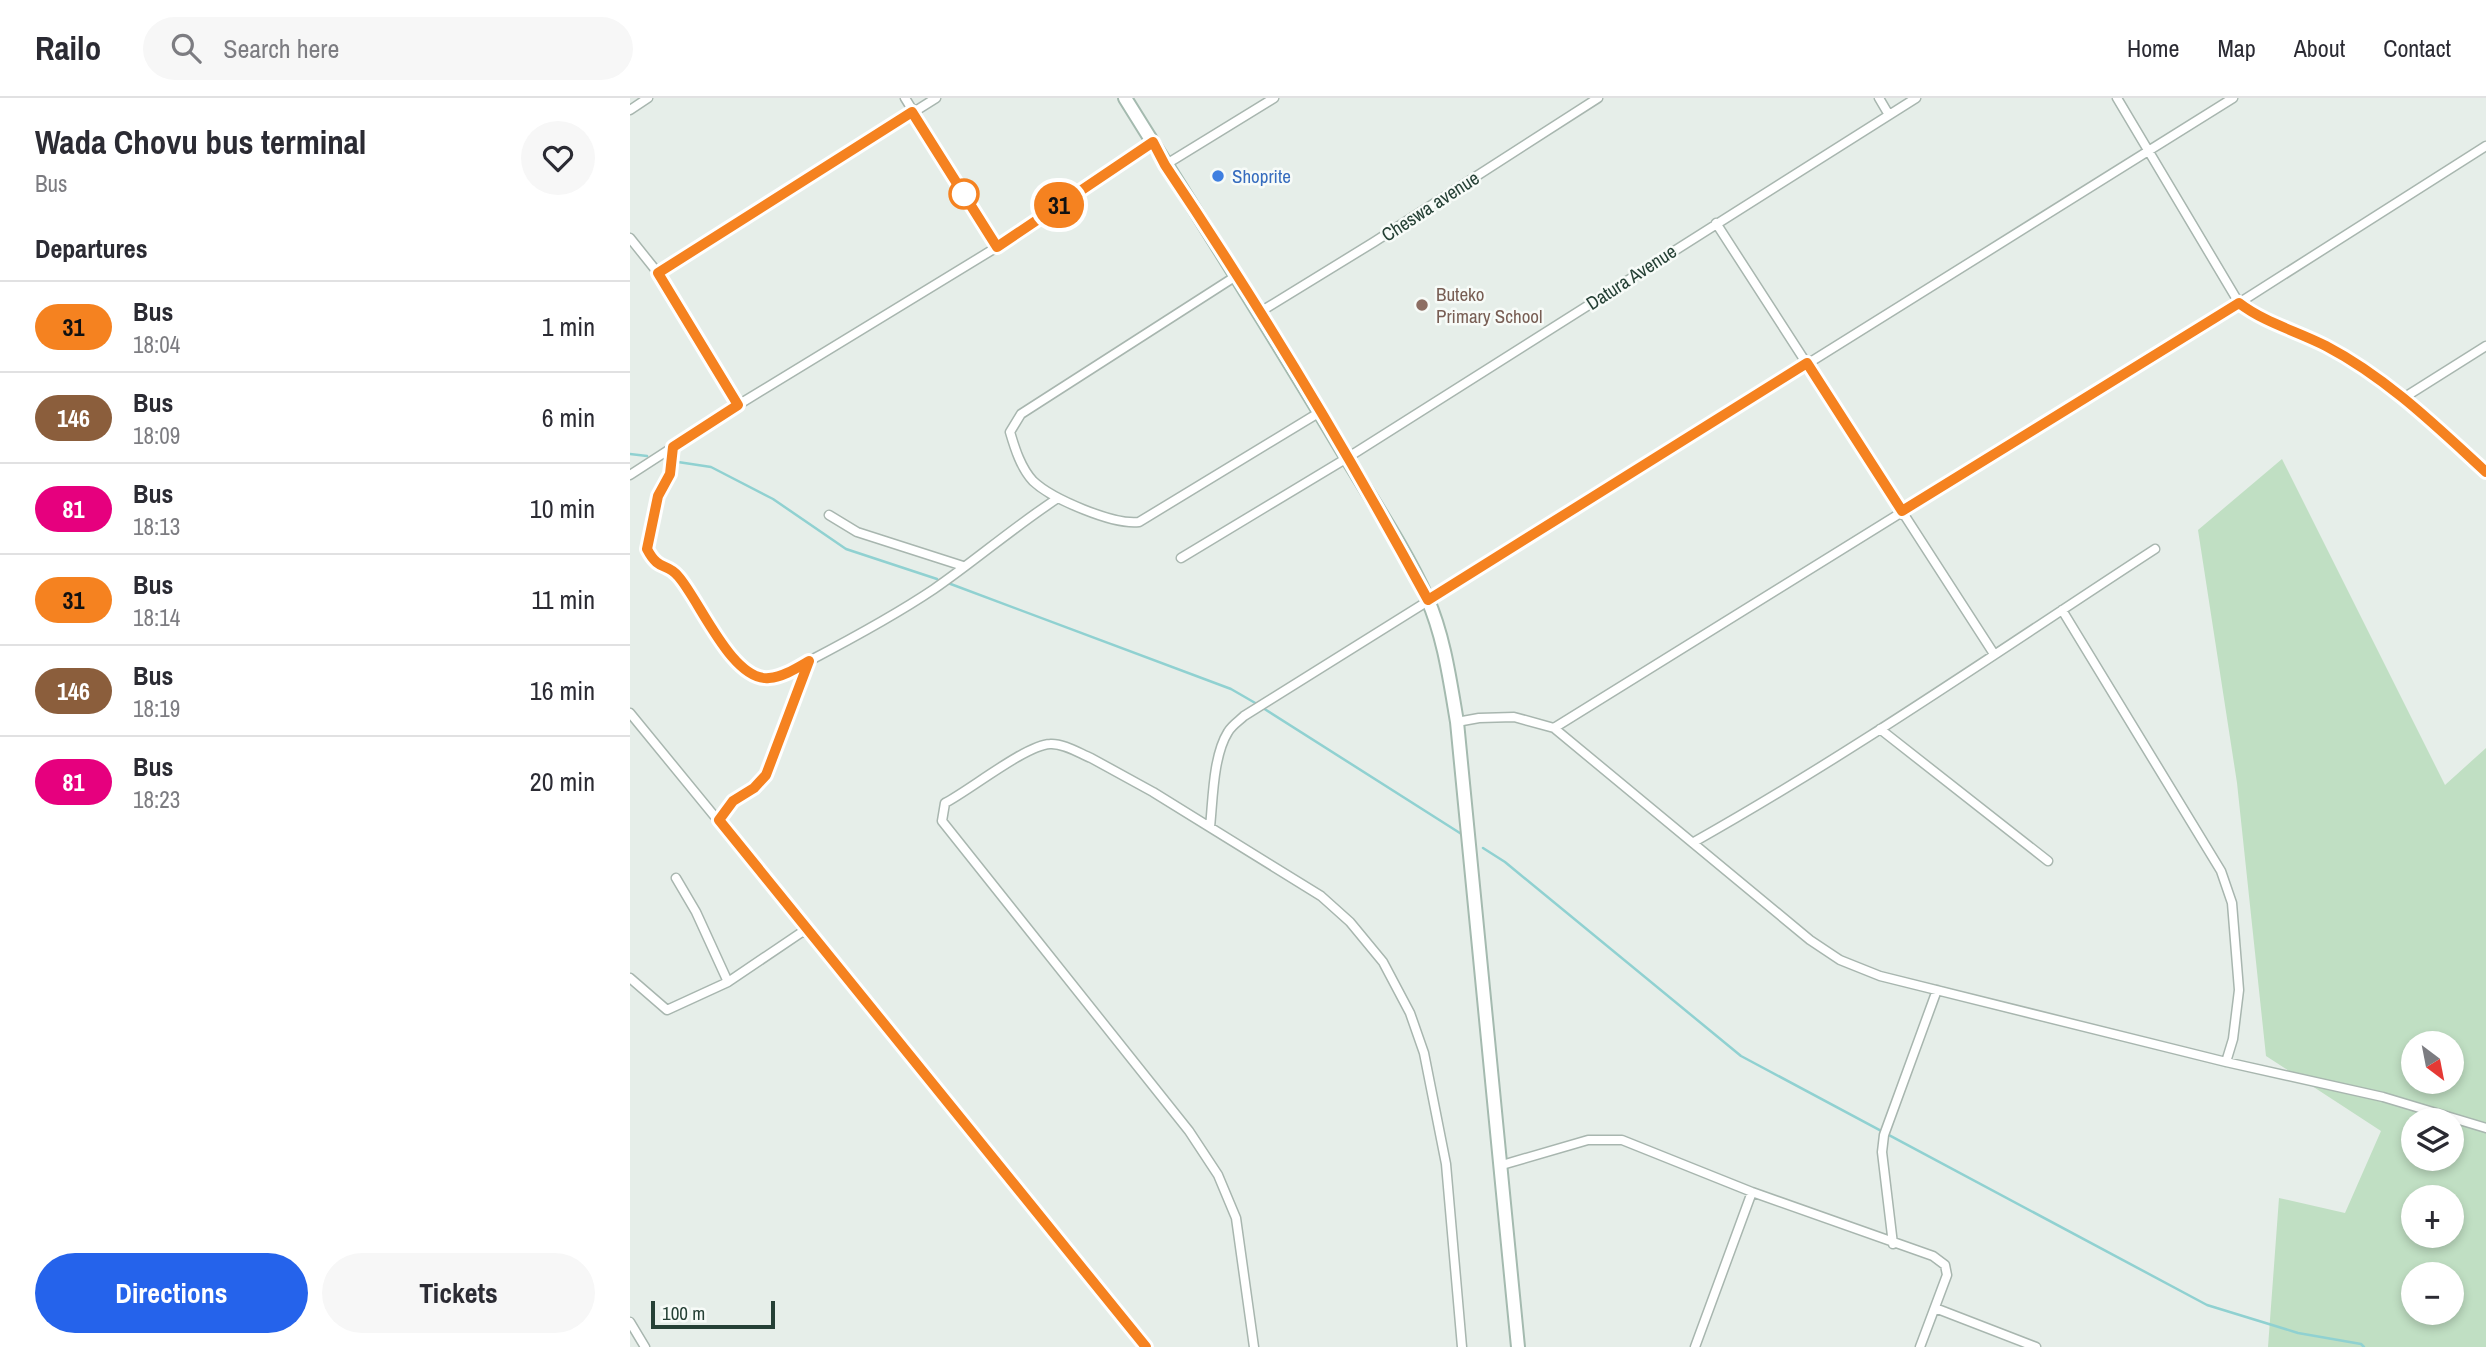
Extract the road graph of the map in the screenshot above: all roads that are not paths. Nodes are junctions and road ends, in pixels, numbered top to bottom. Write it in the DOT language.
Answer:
graph roads {
  1 [pos="648,98"];
  2 [pos="905,98"];
  3 [pos="936,98"];
  4 [pos="1125,98"];
  5 [pos="1274,98"];
  6 [pos="1598,98"];
  7 [pos="1879,98"];
  8 [pos="1916,98"];
  9 [pos="2117,98"];
  10 [pos="2233,98"];
  11 [pos="630,110"];
  12 [pos="912,112"];
  13 [pos="1889,114"];
  14 [pos="1153,142"];
  15 [pos="2486,146"];
  16 [pos="2150,150"];
  17 [pos="1165,165"];
  18 [pos="1716,223"];
  19 [pos="630,238"];
  20 [pos="997,247"];
  21 [pos="658,273"];
  22 [pos="1236,276"];
  23 [pos="2239,303"];
  24 [pos="1260,312"];
  25 [pos="2486,346"];
  26 [pos="1807,363"];
  27 [pos="2405,397"];
  28 [pos="738,405"];
  29 [pos="1320,412"];
  30 [pos="673,447"];
  31 [pos="1347,458"];
  32 [pos="2486,472"];
  33 [pos="630,475"];
  34 [pos="1058,498"];
  35 [pos="1902,511"];
  36 [pos="830,515"];
  37 [pos="2155,549"];
  38 [pos="1181,558"];
  39 [pos="963,566"];
  40 [pos="1428,600"];
  41 [pos="2062,610"];
  42 [pos="1993,654"];
  43 [pos="809,661"];
  44 [pos="630,713"];
  45 [pos="1457,722"];
  46 [pos="1554,728"];
  47 [pos="1880,729"];
  48 [pos="719,820"];
  49 [pos="1210,827"];
  50 [pos="1694,842"];
  51 [pos="2048,861"];
  52 [pos="676,878"];
  53 [pos="811,934"];
  54 [pos="630,978"];
  55 [pos="729,982"];
  56 [pos="1937,990"];
  57 [pos="2226,1062"];
  58 [pos="2486,1128"];
  59 [pos="1502,1165"];
  60 [pos="1752,1192"];
  61 [pos="1893,1244"];
  62 [pos="1935,1308"];
  63 [pos="630,1322"];
  64 [pos="645,1347"];
  65 [pos="1146,1347"];
  66 [pos="1254,1347"];
  67 [pos="1462,1347"];
  68 [pos="1518,1347"];
  69 [pos="1695,1347"];
  70 [pos="1920,1347"];
  71 [pos="2036,1347"];
  1 -- 11 [label="street"];
  2 -- 12 [label="street"];
  3 -- 12 [label="street"];
  4 -- 14 [label="main road"];
  5 -- 17 [label="street"];
  6 -- 24 [label="street, Cheswa avenue"];
  7 -- 13 [label="street"];
  8 -- 13 [label="street, Datura Avenue"];
  9 -- 16 [label="street"];
  10 -- 16 [label="street"];
  12 -- 20 [label="street"];
  12 -- 21 [label="street"];
  13 -- 18 [label="street, Datura Avenue"];
  14 -- 17 [label="main road"];
  14 -- 20 [label="street"];
  15 -- 23 [label="street"];
  16 -- 23 [label="street"];
  16 -- 26 [label="street"];
  17 -- 22 [label="main road"];
  18 -- 26 [label="street"];
  18 -- 31 [label="street, Datura Avenue"];
  19 -- 21 [label="street"];
  20 -- 28 [label="street"];
  21 -- 28 [label="street"];
  22 -- 24 [label="main road"];
  22 -- 34 [label="street"];
  23 -- 27 [label="street"];
  23 -- 35 [label="street"];
  24 -- 29 [label="main road"];
  25 -- 27 [label="street"];
  26 -- 35 [label="street"];
  26 -- 40 [label="street"];
  27 -- 32 [label="street"];
  28 -- 30 [label="street"];
  29 -- 31 [label="main road"];
  29 -- 34 [label="street"];
  30 -- 33 [label="street"];
  30 -- 43 [label="street"];
  31 -- 38 [label="street, Datura Avenue"];
  31 -- 40 [label="main road"];
  34 -- 39 [label="street"];
  35 -- 42 [label="street"];
  35 -- 46 [label="street"];
  36 -- 39 [label="street"];
  37 -- 41 [label="street"];
  39 -- 43 [label="street"];
  40 -- 45 [label="main road"];
  40 -- 49 [label="street"];
  41 -- 42 [label="street"];
  41 -- 57 [label="street"];
  42 -- 47 [label="street"];
  43 -- 48 [label="street"];
  44 -- 48 [label="street"];
  45 -- 46 [label="street"];
  45 -- 59 [label="main road"];
  46 -- 50 [label="street"];
  47 -- 50 [label="street"];
  47 -- 51 [label="street"];
  48 -- 53 [label="street"];
  49 -- 66 [label="street"];
  49 -- 67 [label="street"];
  50 -- 56 [label="street"];
  52 -- 55 [label="street"];
  53 -- 55 [label="street"];
  53 -- 65 [label="street"];
  54 -- 55 [label="street"];
  56 -- 57 [label="street"];
  56 -- 61 [label="street"];
  57 -- 58 [label="street"];
  59 -- 60 [label="street"];
  59 -- 68 [label="main road"];
  60 -- 61 [label="street"];
  60 -- 69 [label="street"];
  61 -- 62 [label="street"];
  62 -- 70 [label="street"];
  62 -- 71 [label="street"];
  63 -- 64 [label="street"];
}
